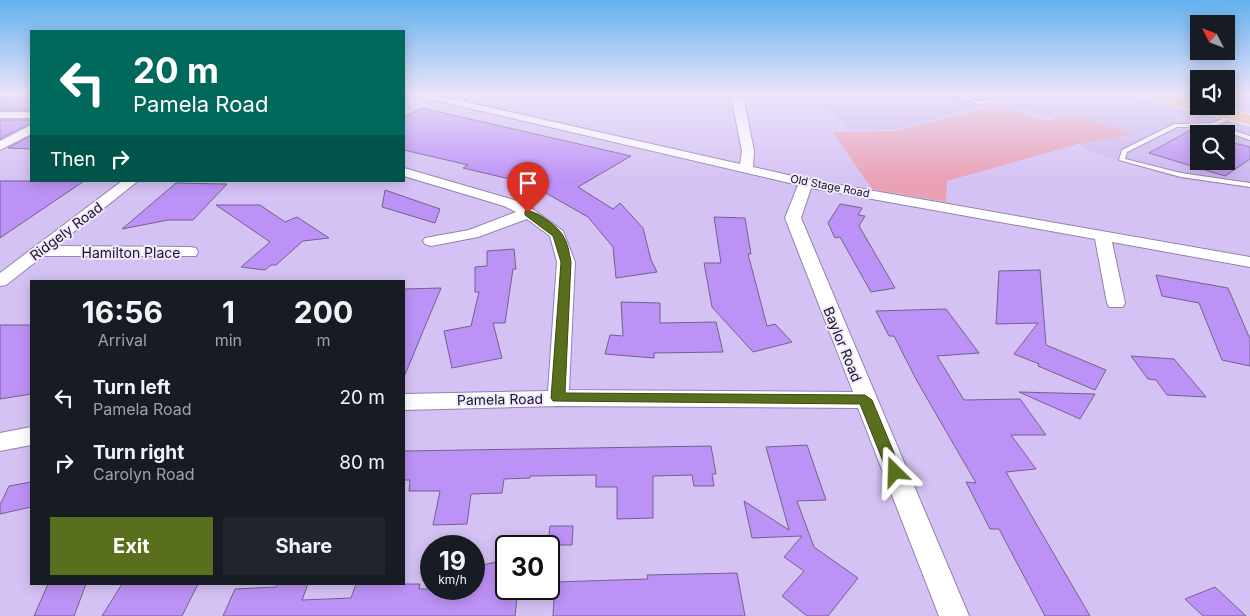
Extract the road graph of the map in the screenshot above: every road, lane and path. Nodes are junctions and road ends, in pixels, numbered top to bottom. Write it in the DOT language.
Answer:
graph roads {
  1 [pos="542,123"];
  2 [pos="742,123"];
  3 [pos="1215,123"];
  4 [pos="1190,125"];
  5 [pos="1213,125"];
  6 [pos="30,130"];
  7 [pos="1235,133"];
  8 [pos="1250,138"];
  9 [pos="0,146"];
  10 [pos="746,169"];
  11 [pos="405,172"];
  12 [pos="130,182"];
  13 [pos="806,183"];
  14 [pos="1250,185"];
  15 [pos="528,213"];
  16 [pos="1104,237"];
  17 [pos="431,241"];
  18 [pos="41,251"];
  19 [pos="190,252"];
  20 [pos="1250,262"];
  21 [pos="0,281"];
  22 [pos="1116,303"];
  23 [pos="558,398"];
  24 [pos="865,400"];
  25 [pos="405,402"];
  26 [pos="30,436"];
  27 [pos="0,442"];
  28 [pos="954,616"];
  1 -- 10 [label="street, Old Stage Road"];
  2 -- 10 [label="street"];
  3 -- 5 [label="lane"];
  4 -- 14 [label="lane"];
  6 -- 9 [label="street"];
  7 -- 8 [label="lane"];
  10 -- 13 [label="street, Old Stage Road"];
  11 -- 15 [label="street"];
  12 -- 18 [label="street, Ridgely Road"];
  13 -- 16 [label="street, Old Stage Road"];
  13 -- 24 [label="street, Baylor Road"];
  15 -- 17 [label="street"];
  15 -- 23 [label="street"];
  16 -- 20 [label="street, Old Stage Road"];
  16 -- 22 [label="street"];
  18 -- 19 [label="street, Hamilton Place"];
  18 -- 21 [label="street, Ridgely Road"];
  23 -- 24 [label="street, Pamela Road"];
  23 -- 25 [label="street, Pamela Road"];
  24 -- 28 [label="street, Baylor Road"];
  26 -- 27 [label="street"];
}
